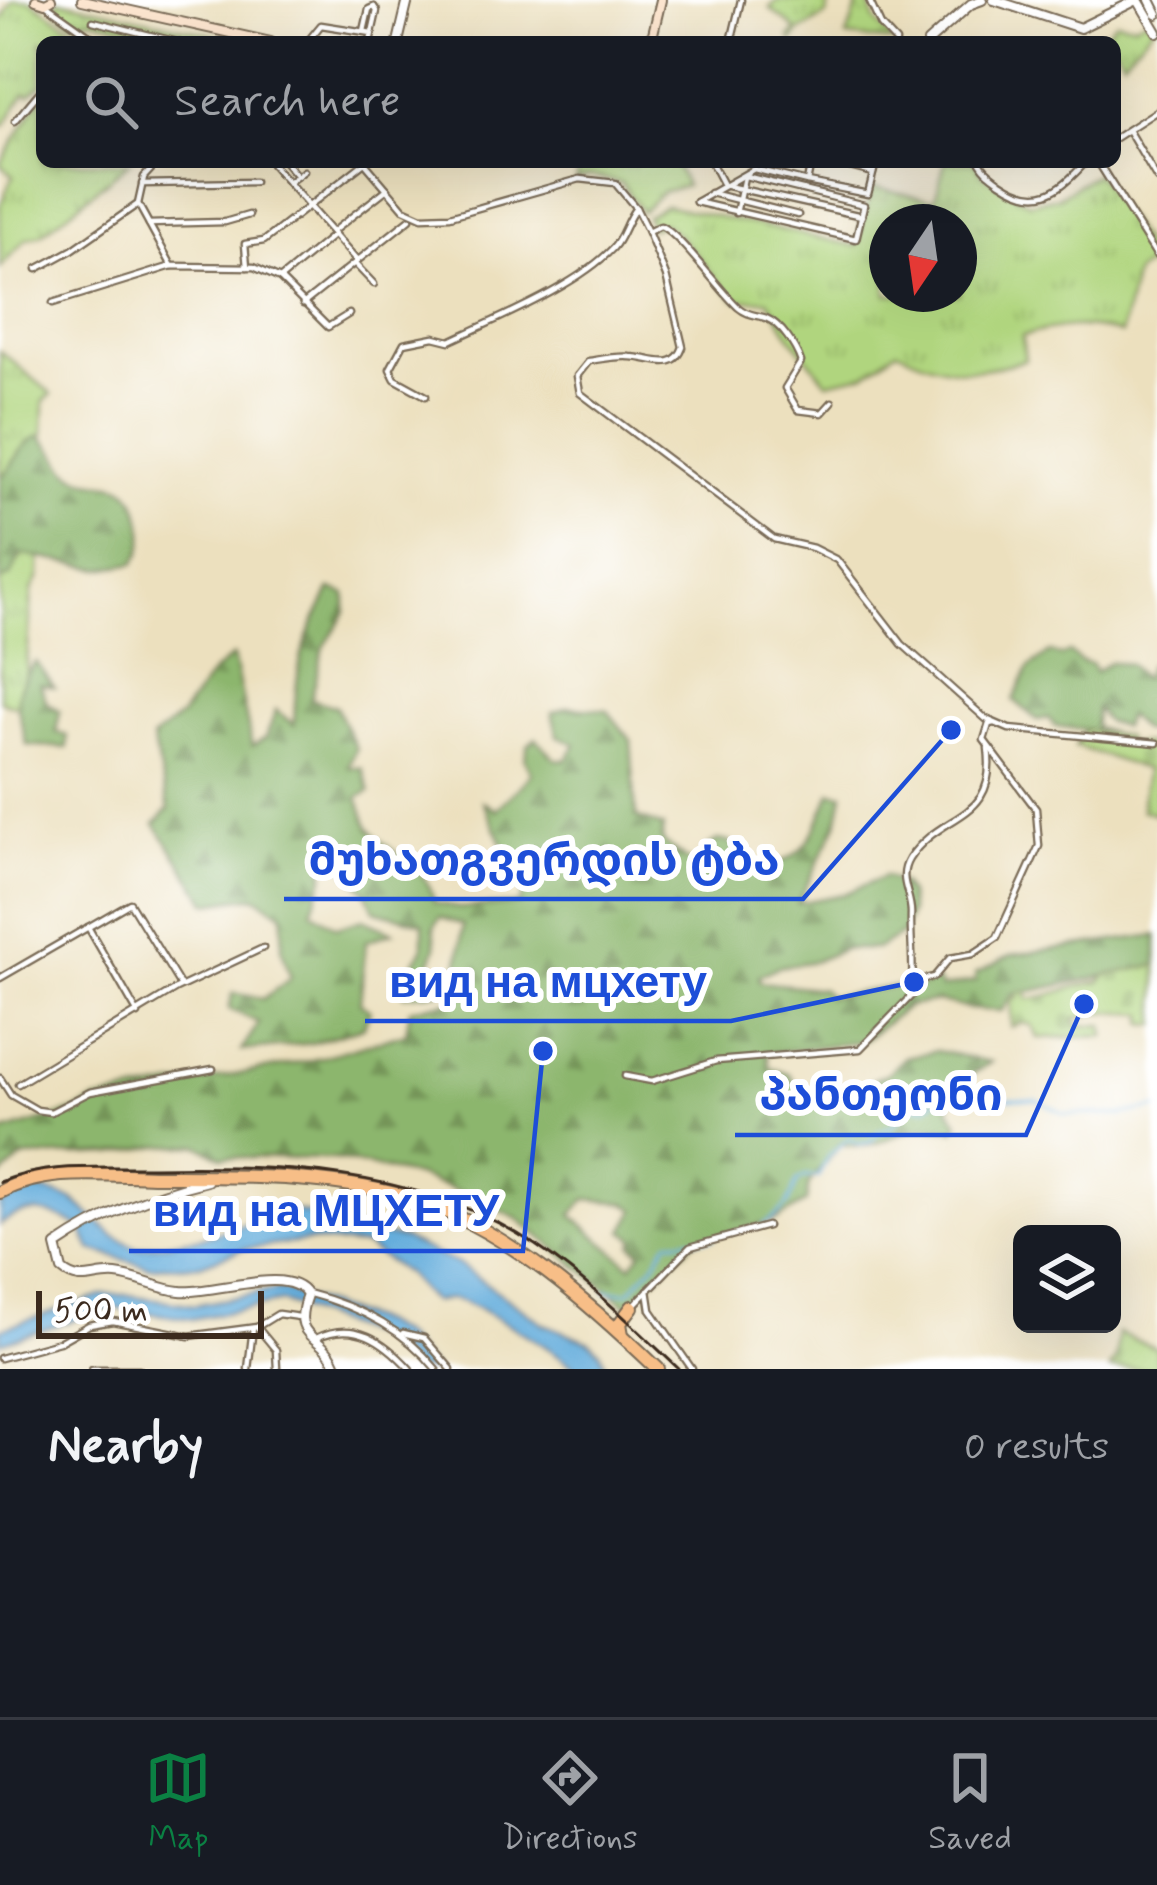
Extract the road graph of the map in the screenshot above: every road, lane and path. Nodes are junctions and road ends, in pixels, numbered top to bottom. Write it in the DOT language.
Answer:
graph roads {
  1 [pos="82,0"];
  2 [pos="408,0"];
  3 [pos="661,0"];
  4 [pos="741,0"];
  5 [pos="982,0"];
  6 [pos="994,0"];
  7 [pos="1138,0"];
  8 [pos="1150,0"];
  9 [pos="46,2"];
  10 [pos="873,2"];
  11 [pos="127,5"];
  12 [pos="1157,14"];
  13 [pos="158,16"];
  14 [pos="93,22"];
  15 [pos="365,31"];
  16 [pos="1157,32"];
  17 [pos="85,33"];
  18 [pos="84,36"];
  19 [pos="90,36"];
  20 [pos="154,36"];
  21 [pos="245,36"];
  22 [pos="311,36"];
  23 [pos="361,36"];
  24 [pos="367,36"];
  25 [pos="399,36"];
  26 [pos="652,36"];
  27 [pos="732,36"];
  28 [pos="890,36"];
  29 [pos="935,36"];
  30 [pos="36,93"];
  31 [pos="1157,111"];
  32 [pos="15,122"];
  33 [pos="1128,130"];
  34 [pos="1121,134"];
  35 [pos="154,168"];
  36 [pos="275,168"];
  37 [pos="293,168"];
  38 [pos="357,168"];
  39 [pos="369,168"];
  40 [pos="713,168"];
  41 [pos="774,168"];
  42 [pos="810,168"];
  43 [pos="856,168"];
  44 [pos="874,168"];
  45 [pos="982,168"];
  46 [pos="1078,168"];
  47 [pos="1102,168"];
  48 [pos="873,173"];
  49 [pos="773,174"];
  50 [pos="745,176"];
  51 [pos="1157,179"];
  52 [pos="254,182"];
  53 [pos="807,182"];
  54 [pos="288,183"];
  55 [pos="142,184"];
  56 [pos="723,185"];
  57 [pos="387,189"];
  58 [pos="742,189"];
  59 [pos="710,193"];
  60 [pos="835,198"];
  61 [pos="739,201"];
  62 [pos="138,204"];
  63 [pos="309,207"];
  64 [pos="636,208"];
  65 [pos="833,209"];
  66 [pos="736,213"];
  67 [pos="249,214"];
  68 [pos="799,214"];
  69 [pos="862,216"];
  70 [pos="410,219"];
  71 [pos="149,224"];
  72 [pos="648,232"];
  73 [pos="332,234"];
  74 [pos="1157,256"];
  75 [pos="356,262"];
  76 [pos="172,266"];
  77 [pos="247,267"];
  78 [pos="37,268"];
  79 [pos="280,280"];
  80 [pos="374,284"];
  81 [pos="53,303"];
  82 [pos="303,304"];
  83 [pos="349,314"];
  84 [pos="426,396"];
  85 [pos="832,402"];
  86 [pos="994,723"];
  87 [pos="1157,743"];
  88 [pos="988,748"];
  89 [pos="88,927"];
  90 [pos="263,948"];
  91 [pos="0,978"];
  92 [pos="913,982"];
  93 [pos="181,986"];
  94 [pos="138,1014"];
  95 [pos="212,1069"];
  96 [pos="625,1076"];
  97 [pos="0,1078"];
  98 [pos="18,1084"];
  99 [pos="144,1180"];
  100 [pos="207,1181"];
  101 [pos="0,1195"];
  102 [pos="152,1197"];
  103 [pos="767,1226"];
  104 [pos="648,1290"];
  105 [pos="307,1294"];
  106 [pos="632,1307"];
  107 [pos="594,1312"];
  108 [pos="300,1314"];
  109 [pos="621,1320"];
  110 [pos="255,1327"];
  111 [pos="403,1333"];
  112 [pos="623,1336"];
  113 [pos="315,1339"];
  114 [pos="0,1358"];
  115 [pos="92,1369"];
  116 [pos="139,1369"];
  117 [pos="248,1369"];
  118 [pos="278,1369"];
  119 [pos="338,1369"];
  120 [pos="410,1369"];
  121 [pos="436,1369"];
  122 [pos="451,1369"];
  123 [pos="654,1369"];
  124 [pos="692,1369"];
  1 -- 11 [label="main road"];
  2 -- 25 [label="street"];
  3 -- 26 [label="main road"];
  4 -- 27 [label="street"];
  5 -- 29 [label="street"];
  6 -- 7 [label="street"];
  7 -- 16 [label="street"];
  8 -- 12 [label="street"];
  9 -- 17 [label="street"];
  10 -- 28 [label="street"];
  11 -- 13 [label="main road"];
  13 -- 20 [label="street"];
  13 -- 21 [label="main road"];
  14 -- 20 [label="street"];
  15 -- 22 [label="street"];
  15 -- 23 [label="street"];
  15 -- 24 [label="street"];
  17 -- 18 [label="street"];
  17 -- 19 [label="street"];
  30 -- 32 [label="street"];
  31 -- 33 [label="street"];
  33 -- 34 [label="street"];
  33 -- 51 [label="street"];
  35 -- 55 [label="street"];
  36 -- 54 [label="street"];
  37 -- 54 [label="street"];
  38 -- 63 [label="street"];
  39 -- 57 [label="street"];
  40 -- 56 [label="street"];
  41 -- 49 [label="street"];
  42 -- 53 [label="street"];
  43 -- 48 [label="street"];
  44 -- 48 [label="street"];
  45 -- 46 [label="street"];
  47 -- 74 [label="street"];
  48 -- 53 [label="street"];
  49 -- 50 [label="street"];
  49 -- 53 [label="street"];
  50 -- 56 [label="street"];
  50 -- 58 [label="street"];
  50 -- 60 [label="street"];
  52 -- 55 [label="street"];
  54 -- 63 [label="street"];
  55 -- 62 [label="street"];
  56 -- 58 [label="street"];
  56 -- 59 [label="street"];
  57 -- 64 [label="street"];
  57 -- 73 [label="street"];
  58 -- 61 [label="street"];
  58 -- 65 [label="street"];
  59 -- 61 [label="street"];
  59 -- 66 [label="street"];
  60 -- 65 [label="street"];
  60 -- 69 [label="street"];
  61 -- 66 [label="street"];
  61 -- 68 [label="street"];
  62 -- 71 [label="street"];
  62 -- 78 [label="street"];
  63 -- 73 [label="street"];
  63 -- 77 [label="street"];
  64 -- 72 [label="street"];
  64 -- 84 [label="street"];
  65 -- 69 [label="street"];
  66 -- 69 [label="street"];
  67 -- 71 [label="street"];
  70 -- 75 [label="street"];
  71 -- 76 [label="street"];
  72 -- 85 [label="street"];
  72 -- 86 [label="street"];
  73 -- 75 [label="street"];
  73 -- 79 [label="street"];
  75 -- 80 [label="street"];
  75 -- 82 [label="street"];
  76 -- 77 [label="street"];
  76 -- 81 [label="street"];
  77 -- 79 [label="street"];
  79 -- 82 [label="street"];
  82 -- 83 [label="street"];
  86 -- 87 [label="street"];
  86 -- 88 [label="street"];
  88 -- 92 [label="street"];
  88 -- 92 [label="street"];
  89 -- 91 [label="street"];
  89 -- 93 [label="street"];
  89 -- 94 [label="street"];
  90 -- 93 [label="street"];
  92 -- 96 [label="street"];
  93 -- 94 [label="street"];
  94 -- 98 [label="street"];
  95 -- 97 [label="street"];
  99 -- 100 [label="highway"];
  99 -- 101 [label="highway"];
  99 -- 102 [label="street"];
  100 -- 102 [label="street"];
  100 -- 123 [label="highway"];
  101 -- 107 [label="highway"];
  102 -- 105 [label="street"];
  103 -- 104 [label="street"];
  104 -- 106 [label="street"];
  104 -- 124 [label="street"];
  105 -- 108 [label="street"];
  105 -- 111 [label="street"];
  106 -- 109 [label="highway"];
  107 -- 109 [label="highway"];
  107 -- 112 [label="highway"];
  108 -- 110 [label="street"];
  108 -- 113 [label="street"];
  109 -- 112 [label="highway"];
  110 -- 114 [label="street"];
  110 -- 117 [label="street"];
  110 -- 118 [label="street"];
  111 -- 121 [label="street"];
  111 -- 122 [label="street"];
  112 -- 123 [label="highway"];
  113 -- 119 [label="street"];
  113 -- 120 [label="street"];
  115 -- 116 [label="street"];
}
